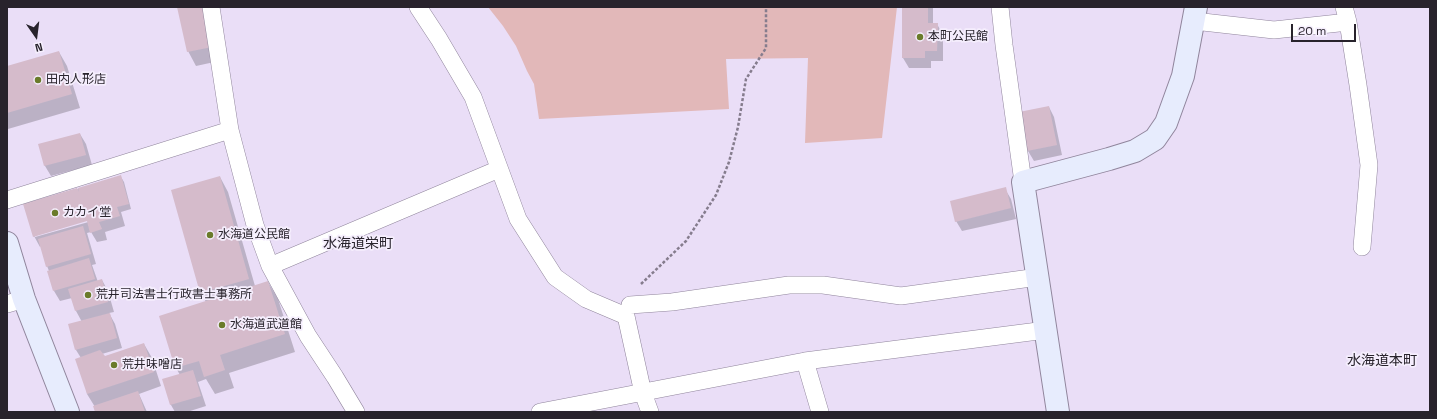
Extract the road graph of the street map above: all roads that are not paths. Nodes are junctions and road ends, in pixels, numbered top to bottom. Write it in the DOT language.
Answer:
graph roads {
  1 [pos="211,7"];
  2 [pos="418,7"];
  3 [pos="1000,7"];
  4 [pos="1195,14"];
  5 [pos="1346,15"];
  6 [pos="230,130"];
  7 [pos="499,169"];
  8 [pos="1023,182"];
  9 [pos="7,200"];
  10 [pos="1362,247"];
  11 [pos="9,255"];
  12 [pos="270,266"];
  13 [pos="1038,277"];
  14 [pos="15,301"];
  15 [pos="630,304"];
  16 [pos="1046,330"];
  17 [pos="805,361"];
  18 [pos="643,393"];
  19 [pos="68,412"];
  20 [pos="356,412"];
  21 [pos="540,412"];
  22 [pos="650,412"];
  23 [pos="820,412"];
  24 [pos="1058,412"];
  1 -- 6 [label="street"];
  2 -- 7 [label="street"];
  3 -- 8 [label="street"];
  4 -- 5 [label="street"];
  4 -- 8 [label="street"];
  5 -- 10 [label="street"];
  6 -- 9 [label="street"];
  6 -- 12 [label="street"];
  7 -- 12 [label="street"];
  7 -- 15 [label="street"];
  8 -- 13 [label="street"];
  11 -- 14 [label="street"];
  12 -- 20 [label="street"];
  13 -- 15 [label="street"];
  13 -- 16 [label="street"];
  14 -- 19 [label="street"];
  15 -- 18 [label="street"];
  16 -- 17 [label="street"];
  16 -- 24 [label="street"];
  17 -- 18 [label="street"];
  17 -- 23 [label="street"];
  18 -- 21 [label="street"];
  18 -- 22 [label="street"];
}
